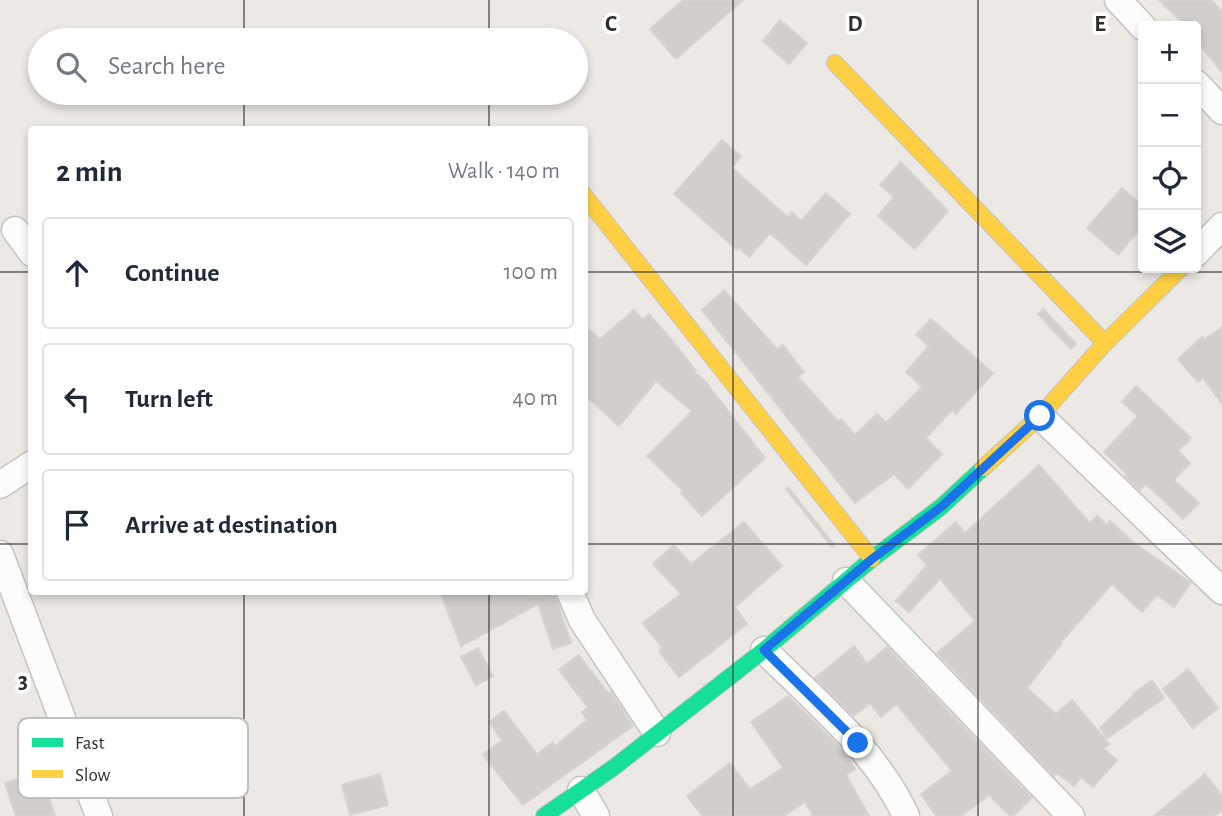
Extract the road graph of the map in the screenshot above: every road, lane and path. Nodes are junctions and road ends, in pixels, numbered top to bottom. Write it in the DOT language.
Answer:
graph roads {
  1 [pos="1118,0"];
  2 [pos="1138,22"];
  3 [pos="835,63"];
  4 [pos="1197,84"];
  5 [pos="1222,111"];
  6 [pos="588,200"];
  7 [pos="1222,226"];
  8 [pos="15,230"];
  9 [pos="28,248"];
  10 [pos="1201,248"];
  11 [pos="1176,273"];
  12 [pos="1105,343"];
  13 [pos="1040,416"];
  14 [pos="28,467"];
  15 [pos="0,485"];
  16 [pos="0,554"];
  17 [pos="872,559"];
  18 [pos="846,581"];
  19 [pos="1222,591"];
  20 [pos="571,595"];
  21 [pos="764,650"];
  22 [pos="62,718"];
  23 [pos="657,733"];
  24 [pos="581,790"];
  25 [pos="92,798"];
  26 [pos="99,816"];
  27 [pos="544,816"];
  28 [pos="596,816"];
  29 [pos="905,816"];
  30 [pos="1071,816"];
  1 -- 2 [label="street"];
  3 -- 12 [label="street"];
  4 -- 5 [label="street"];
  6 -- 17 [label="street"];
  7 -- 10 [label="street"];
  8 -- 9 [label="street"];
  11 -- 12 [label="street"];
  12 -- 13 [label="street"];
  13 -- 17 [label="street"];
  13 -- 19 [label="street"];
  14 -- 15 [label="street"];
  16 -- 22 [label="street"];
  17 -- 18 [label="street"];
  18 -- 21 [label="street"];
  18 -- 30 [label="street"];
  20 -- 23 [label="street"];
  21 -- 23 [label="street"];
  21 -- 29 [label="street"];
  23 -- 24 [label="street"];
  24 -- 27 [label="street"];
  24 -- 28 [label="street"];
  25 -- 26 [label="street"];
}
